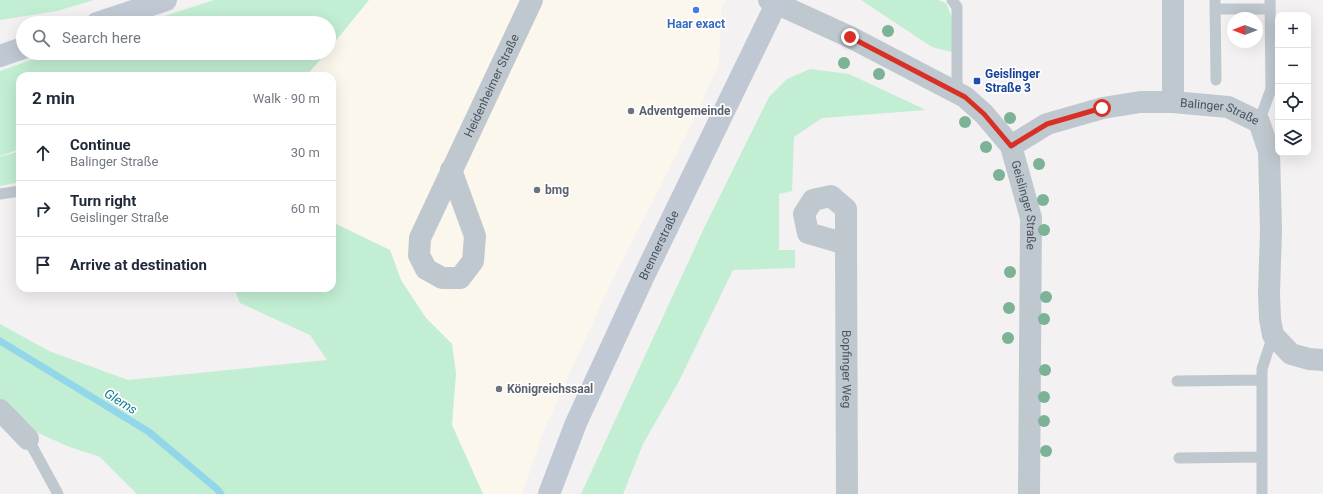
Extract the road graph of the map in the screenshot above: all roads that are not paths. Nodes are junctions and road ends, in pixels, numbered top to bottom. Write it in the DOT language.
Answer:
graph roads {
  1 [pos="166,0"];
  2 [pos="532,0"];
  3 [pos="952,0"];
  4 [pos="1173,0"];
  5 [pos="774,1"];
  6 [pos="1270,4"];
  7 [pos="1216,5"];
  8 [pos="118,16"];
  9 [pos="16,50"];
  10 [pos="0,56"];
  11 [pos="1216,80"];
  12 [pos="958,93"];
  13 [pos="1173,102"];
  14 [pos="1260,122"];
  15 [pos="1011,146"];
  16 [pos="451,170"];
  17 [pos="16,192"];
  18 [pos="0,194"];
  19 [pos="846,244"];
  20 [pos="1273,335"];
  21 [pos="1323,360"];
  22 [pos="1262,380"];
  23 [pos="1176,381"];
  24 [pos="0,410"];
  25 [pos="28,439"];
  26 [pos="1262,456"];
  27 [pos="1179,458"];
  28 [pos="58,494"];
  29 [pos="549,494"];
  30 [pos="847,494"];
  31 [pos="1029,494"];
  32 [pos="1262,494"];
  1 -- 8 [label="main road"];
  2 -- 16 [label="street, Heidenheimer Straße"];
  3 -- 12 [label="lane"];
  4 -- 13 [label="street"];
  5 -- 12 [label="street, Geislinger Straße"];
  5 -- 29 [label="main road, Brennerstraße"];
  6 -- 7 [label="lane"];
  6 -- 14 [label="lane"];
  7 -- 11 [label="lane"];
  9 -- 10 [label="main road"];
  12 -- 15 [label="street, Geislinger Straße"];
  13 -- 14 [label="street, Balinger Straße"];
  13 -- 15 [label="street, Balinger Straße"];
  14 -- 20 [label="street, Balinger Straße"];
  15 -- 31 [label="street, Geislinger Straße"];
  17 -- 18 [label="lane"];
  19 -- 30 [label="street, Bopfinger Weg"];
  20 -- 21 [label="street"];
  20 -- 22 [label="lane"];
  22 -- 23 [label="lane"];
  22 -- 26 [label="lane"];
  24 -- 25 [label="street"];
  25 -- 28 [label="lane"];
  26 -- 27 [label="lane"];
  26 -- 32 [label="lane"];
}
